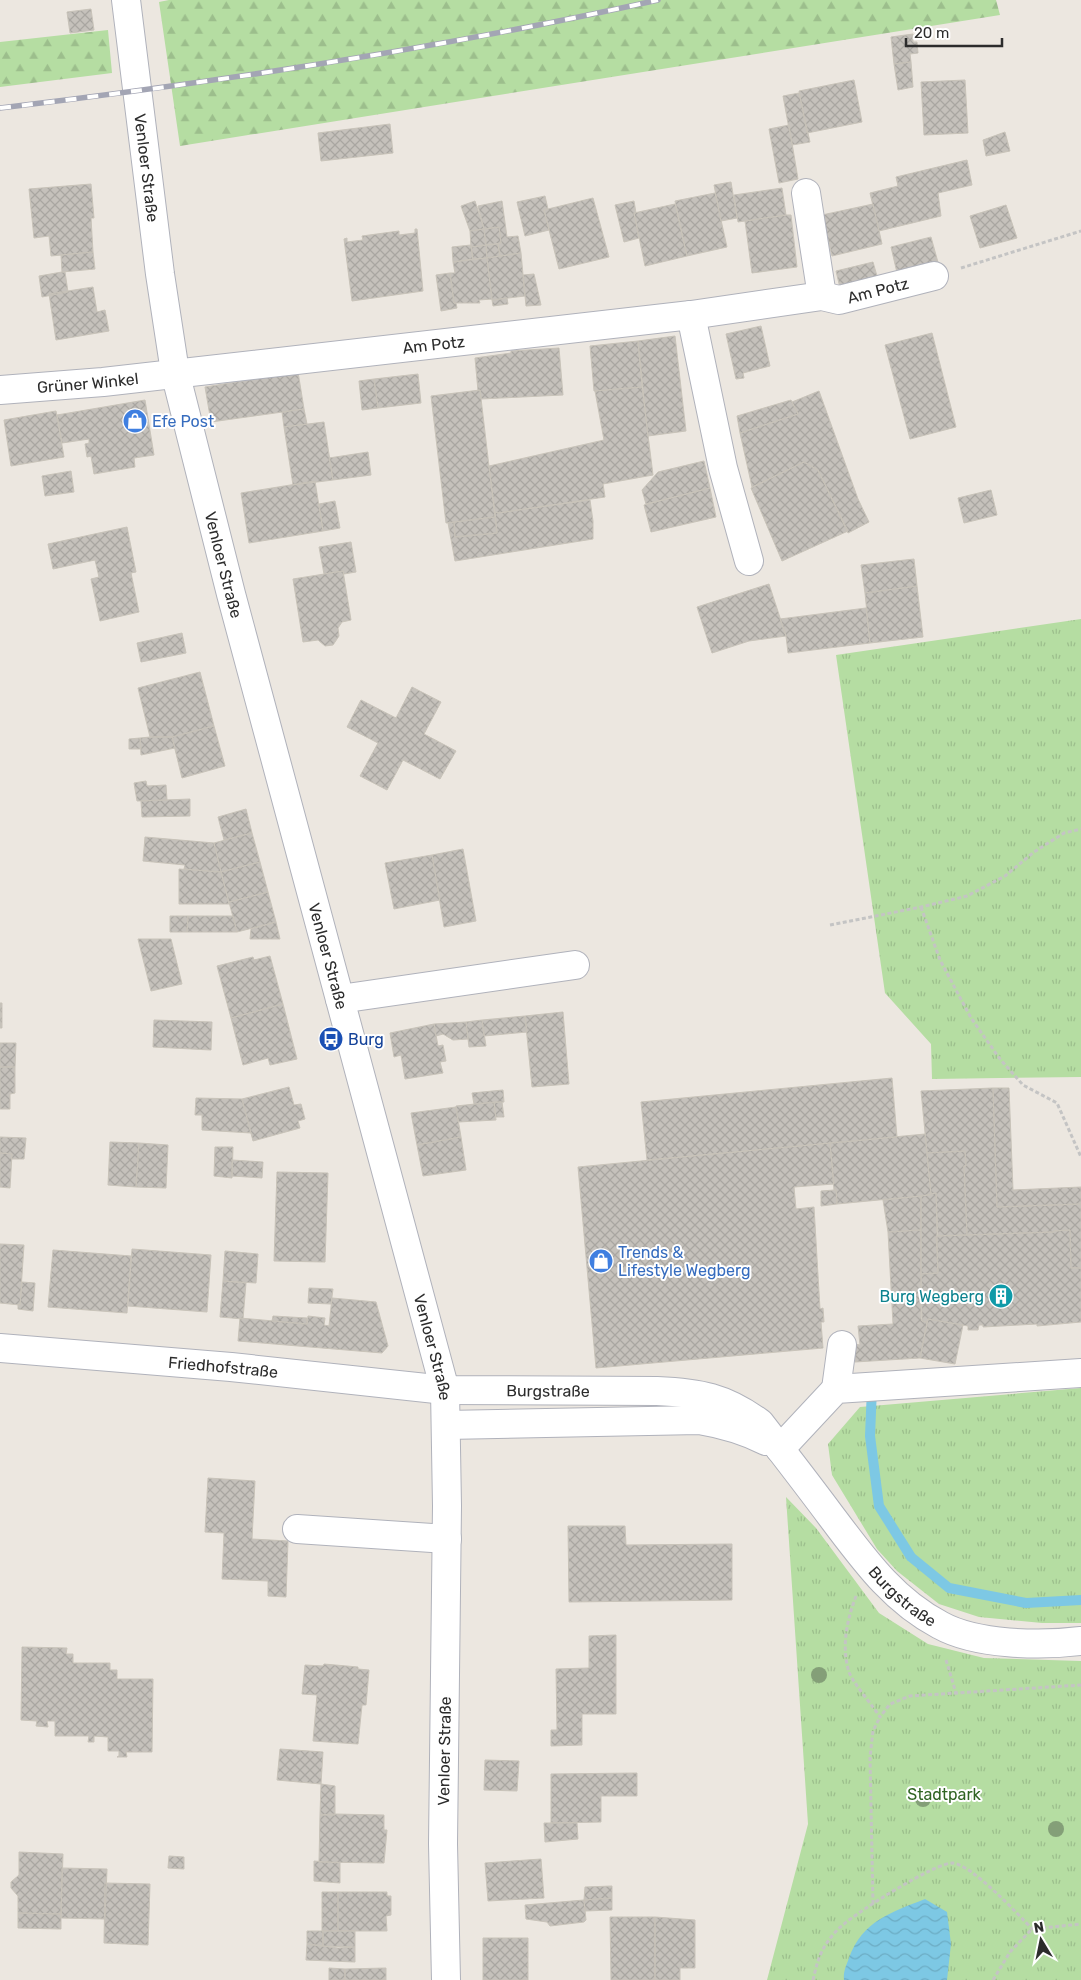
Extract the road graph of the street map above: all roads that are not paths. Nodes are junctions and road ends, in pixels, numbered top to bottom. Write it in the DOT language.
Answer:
graph roads {
  1 [pos="126,0"];
  2 [pos="806,193"];
  3 [pos="934,276"];
  4 [pos="822,296"];
  5 [pos="692,315"];
  6 [pos="175,372"];
  7 [pos="0,390"];
  8 [pos="749,561"];
  9 [pos="575,965"];
  10 [pos="340,1000"];
  11 [pos="842,1346"];
  12 [pos="0,1348"];
  13 [pos="1081,1373"];
  14 [pos="848,1388"];
  15 [pos="445,1390"];
  16 [pos="446,1425"];
  17 [pos="780,1449"];
  18 [pos="297,1528"];
  19 [pos="447,1539"];
  20 [pos="1081,1641"];
  21 [pos="446,1980"];
  1 -- 6 [label="street, Venloer Straße"];
  2 -- 4 [label="street, Am Potz"];
  3 -- 4 [label="street, Am Potz"];
  4 -- 5 [label="street, Am Potz"];
  5 -- 6 [label="street, Am Potz"];
  5 -- 8 [label="street"];
  6 -- 7 [label="street, Grüner Winkel"];
  6 -- 10 [label="street, Venloer Straße"];
  9 -- 10 [label="street"];
  10 -- 15 [label="street, Venloer Straße"];
  11 -- 14 [label="street"];
  12 -- 15 [label="street, Friedhofstraße"];
  13 -- 14 [label="street"];
  14 -- 17 [label="street"];
  15 -- 16 [label="street, Venloer Straße"];
  15 -- 17 [label="street, Burgstraße"];
  16 -- 17 [label="street, Burgstraße"];
  16 -- 19 [label="street, Venloer Straße"];
  17 -- 20 [label="street, Burgstraße"];
  18 -- 19 [label="street"];
  19 -- 21 [label="street, Venloer Straße"];
}
